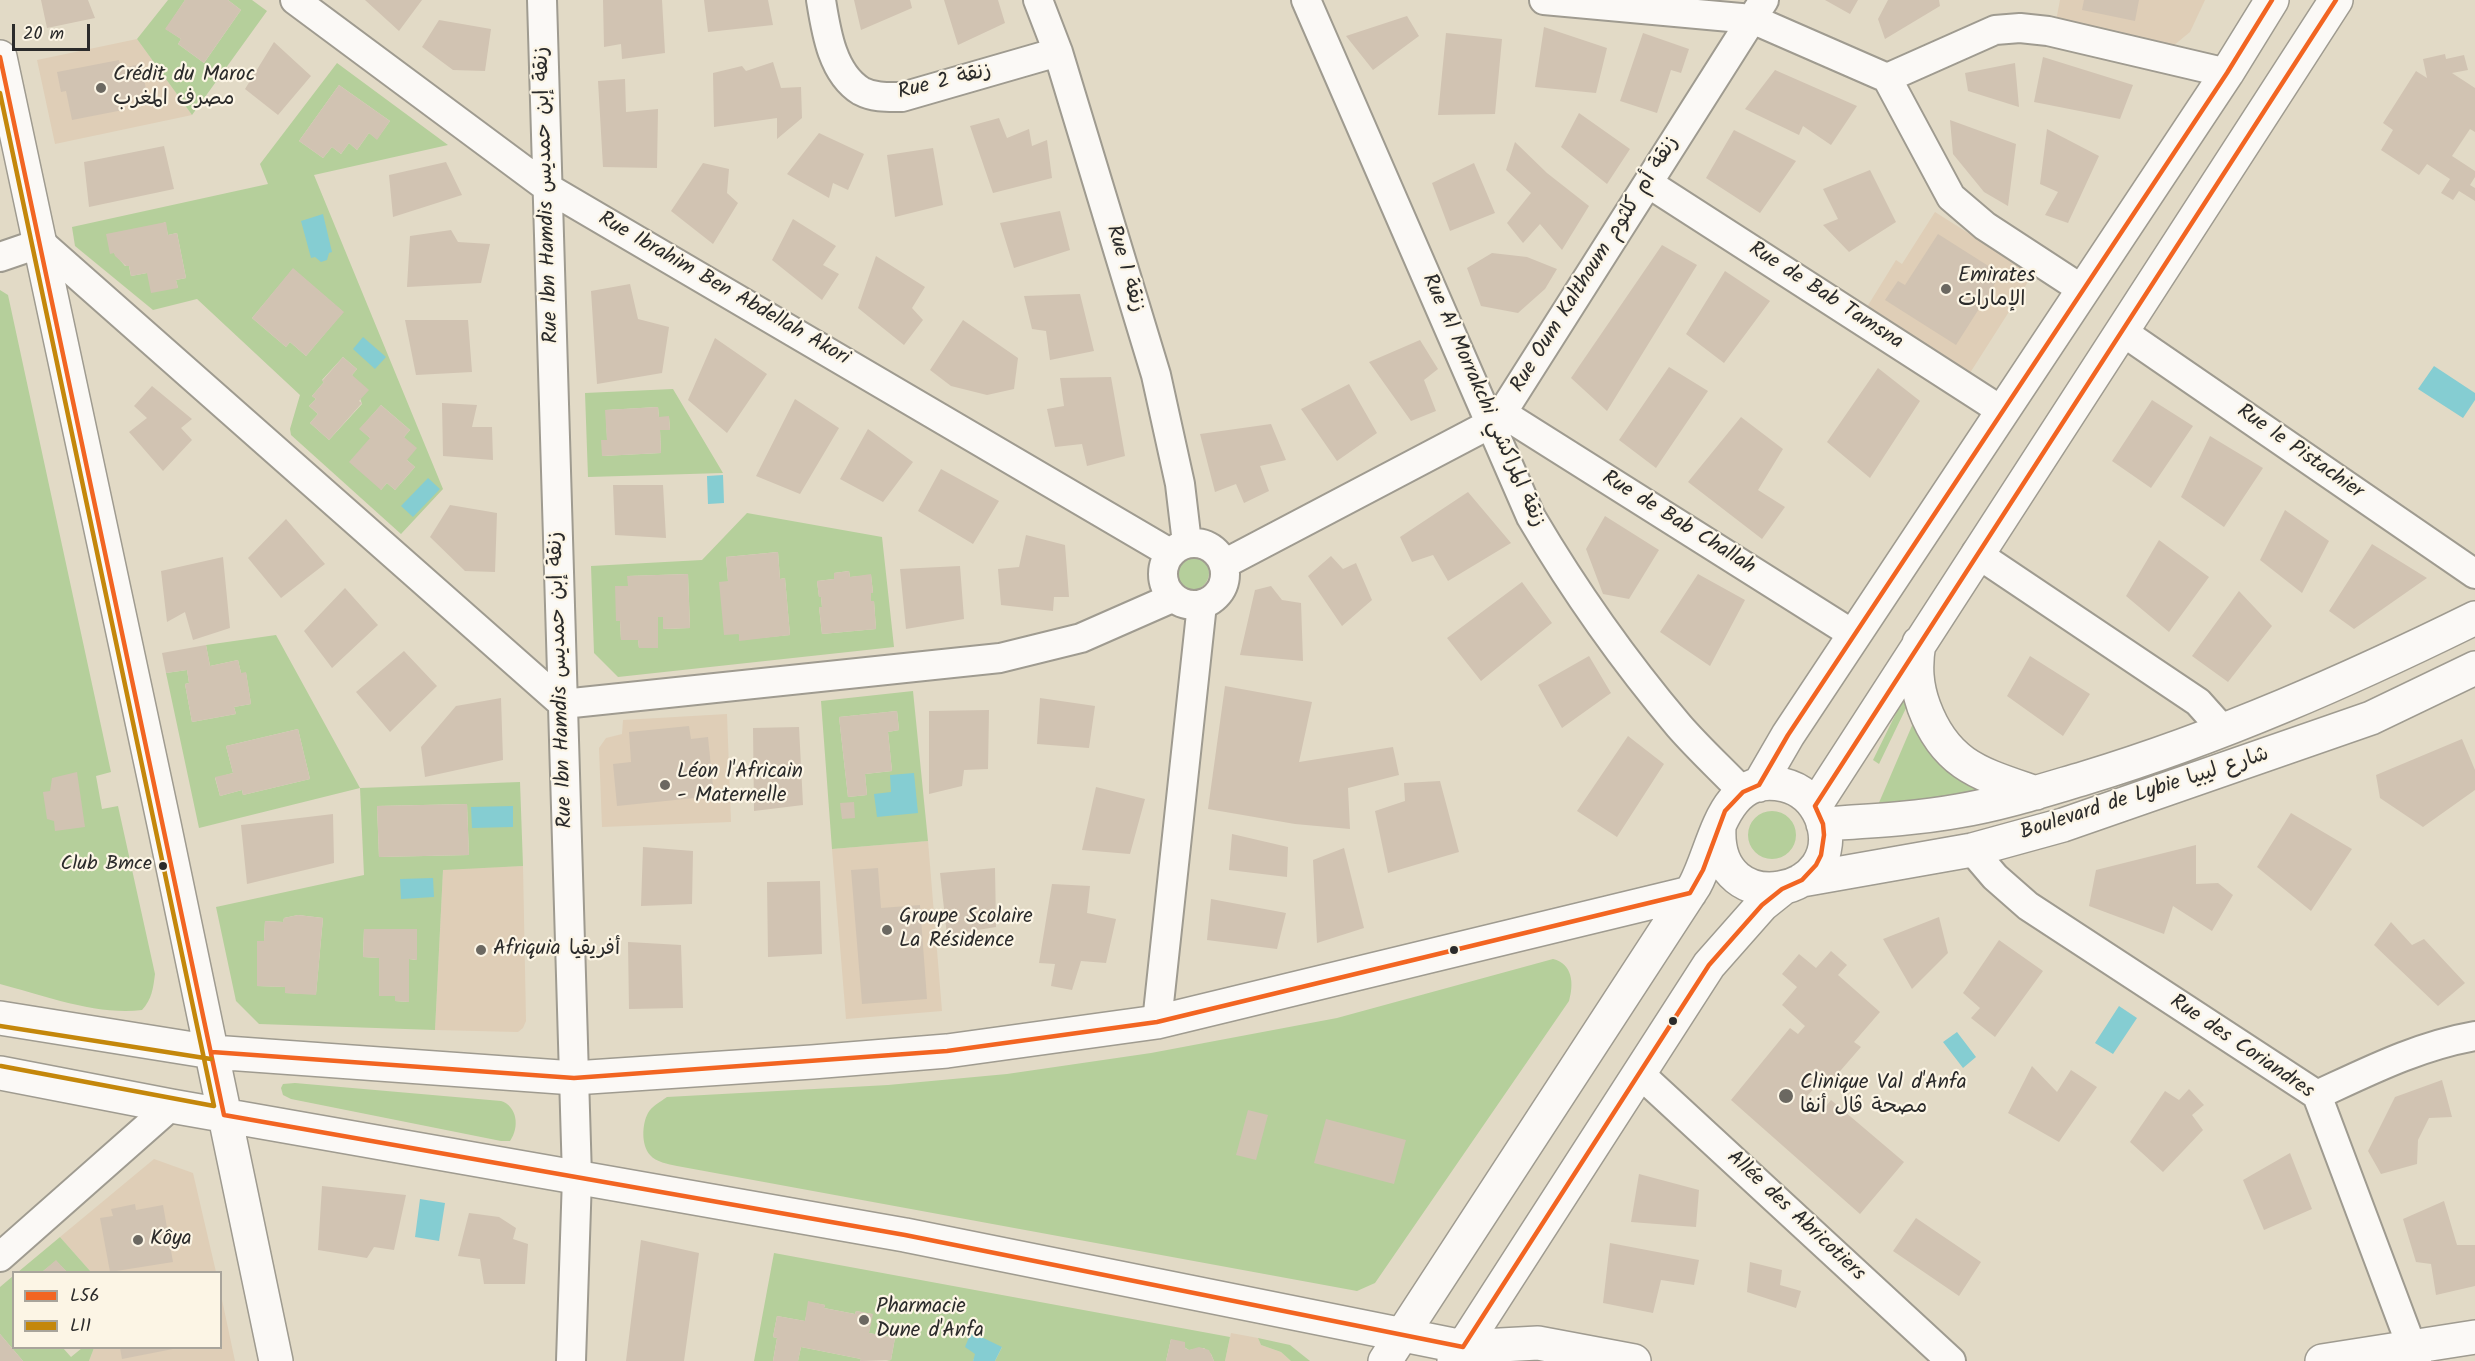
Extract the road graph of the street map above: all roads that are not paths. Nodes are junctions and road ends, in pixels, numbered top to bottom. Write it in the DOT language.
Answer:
graph roads {
  1 [pos="295,0"];
  2 [pos="542,0"];
  3 [pos="820,0"];
  4 [pos="1038,0"];
  5 [pos="1306,0"];
  6 [pos="1544,0"];
  7 [pos="2272,0"];
  8 [pos="2336,0"];
  9 [pos="1758,10"];
  10 [pos="1058,52"];
  11 [pos="0,57"];
  12 [pos="2227,73"];
  13 [pos="1887,78"];
  14 [pos="1648,183"];
  15 [pos="548,188"];
  16 [pos="41,243"];
  17 [pos="0,257"];
  18 [pos="2083,290"];
  19 [pos="2123,332"];
  20 [pos="2002,411"];
  21 [pos="1496,418"];
  22 [pos="1178,548"];
  23 [pos="1976,553"];
  24 [pos="1224,564"];
  25 [pos="2475,574"];
  26 [pos="1172,598"];
  27 [pos="1202,604"];
  28 [pos="2475,618"];
  29 [pos="1854,635"];
  30 [pos="1919,642"];
  31 [pos="2475,668"];
  32 [pos="563,704"];
  33 [pos="2223,730"];
  34 [pos="1751,788"];
  35 [pos="2036,793"];
  36 [pos="1819,815"];
  37 [pos="1719,828"];
  38 [pos="1972,850"];
  39 [pos="1792,885"];
  40 [pos="1690,893"];
  41 [pos="0,1018"];
  42 [pos="1157,1022"];
  43 [pos="2475,1036"];
  44 [pos="212,1052"];
  45 [pos="0,1073"];
  46 [pos="1640,1074"];
  47 [pos="574,1078"];
  48 [pos="2317,1095"];
  49 [pos="171,1106"];
  50 [pos="224,1114"];
  51 [pos="577,1177"];
  52 [pos="0,1257"];
  53 [pos="2475,1337"];
  54 [pos="1393,1348"];
  55 [pos="1459,1354"];
  56 [pos="2415,1354"];
  57 [pos="276,1361"];
  58 [pos="571,1361"];
  59 [pos="1635,1361"];
  60 [pos="1951,1361"];
  61 [pos="2322,1361"];
  1 -- 15 [label="street, Rue Ibrahim Ben Abdellah Akori"];
  2 -- 15 [label="street, Rue Ibn Hamdis زنقة إبن حمديس"];
  3 -- 10 [label="street, Rue 2 زنقة"];
  4 -- 10 [label="street, Rue 1 زنقة"];
  5 -- 21 [label="street, Rue Al Morrakchi زنقة المراكشي"];
  6 -- 9 [label="street"];
  7 -- 12 [label="main road"];
  8 -- 19 [label="main road"];
  9 -- 13 [label="street"];
  9 -- 14 [label="street, Rue Oum Kalthoum زنقة أم كلثوم"];
  10 -- 22 [label="street, Rue 1 زنقة"];
  11 -- 16 [label="main road"];
  12 -- 13 [label="street"];
  12 -- 18 [label="main road"];
  13 -- 18 [label="street"];
  14 -- 20 [label="street, Rue de Bab Tamsna"];
  14 -- 21 [label="street, Rue Oum Kalthoum زنقة أم كلثوم"];
  15 -- 22 [label="street, Rue Ibrahim Ben Abdellah Akori"];
  15 -- 32 [label="street, Rue Ibn Hamdis زنقة إبن حمديس"];
  16 -- 17 [label="street"];
  16 -- 32 [label="street"];
  16 -- 44 [label="main road"];
  18 -- 20 [label="main road"];
  19 -- 23 [label="main road"];
  19 -- 25 [label="street, Rue le Pistachier"];
  20 -- 29 [label="main road"];
  21 -- 24 [label="street, Rue Oum Kalthoum زنقة أم كلثوم"];
  21 -- 29 [label="street, Rue de Bab Challah"];
  21 -- 34 [label="street, Rue Al Morrakchi زنقة المراكشي"];
  22 -- 24 [label="street"];
  22 -- 26 [label="street"];
  23 -- 30 [label="main road"];
  23 -- 33 [label="street"];
  24 -- 27 [label="street"];
  26 -- 27 [label="street"];
  26 -- 32 [label="street"];
  27 -- 42 [label="street"];
  28 -- 33 [label="main road, Boulevard de Lybie شارع ليبيا"];
  29 -- 34 [label="main road"];
  30 -- 35 [label="main road"];
  30 -- 36 [label="main road"];
  31 -- 38 [label="main road, Boulevard de Lybie شارع ليبيا"];
  32 -- 47 [label="street, Rue Ibn Hamdis زنقة إبن حمديس"];
  33 -- 35 [label="main road, Boulevard de Lybie شارع ليبيا"];
  34 -- 36 [label="main road"];
  34 -- 37 [label="main road"];
  35 -- 36 [label="main road, Boulevard de Lybie شارع ليبيا"];
  36 -- 39 [label="main road"];
  37 -- 39 [label="main road"];
  37 -- 40 [label="main road"];
  38 -- 39 [label="main road, Boulevard de Lybie شارع ليبيا"];
  38 -- 48 [label="street, Rue des Coriandres"];
  39 -- 46 [label="main road"];
  40 -- 42 [label="main road"];
  40 -- 54 [label="main road"];
  41 -- 44 [label="main road"];
  42 -- 47 [label="main road"];
  43 -- 48 [label="street"];
  44 -- 47 [label="main road"];
  44 -- 50 [label="main road"];
  45 -- 49 [label="main road"];
  46 -- 55 [label="main road"];
  46 -- 60 [label="street, Allée des Abricotiers"];
  47 -- 51 [label="street, Rue Ibn Hamdis زنقة إبن حمديس"];
  48 -- 56 [label="street, Rue des Coriandres"];
  49 -- 50 [label="main road"];
  49 -- 52 [label="street"];
  50 -- 51 [label="main road"];
  50 -- 57 [label="main road"];
  51 -- 54 [label="main road"];
  51 -- 58 [label="street, Rue Ibn Hamdis زنقة إبن حمديس"];
  53 -- 56 [label="main road"];
  54 -- 55 [label="main road"];
  55 -- 59 [label="main road"];
  56 -- 61 [label="main road"];
}
